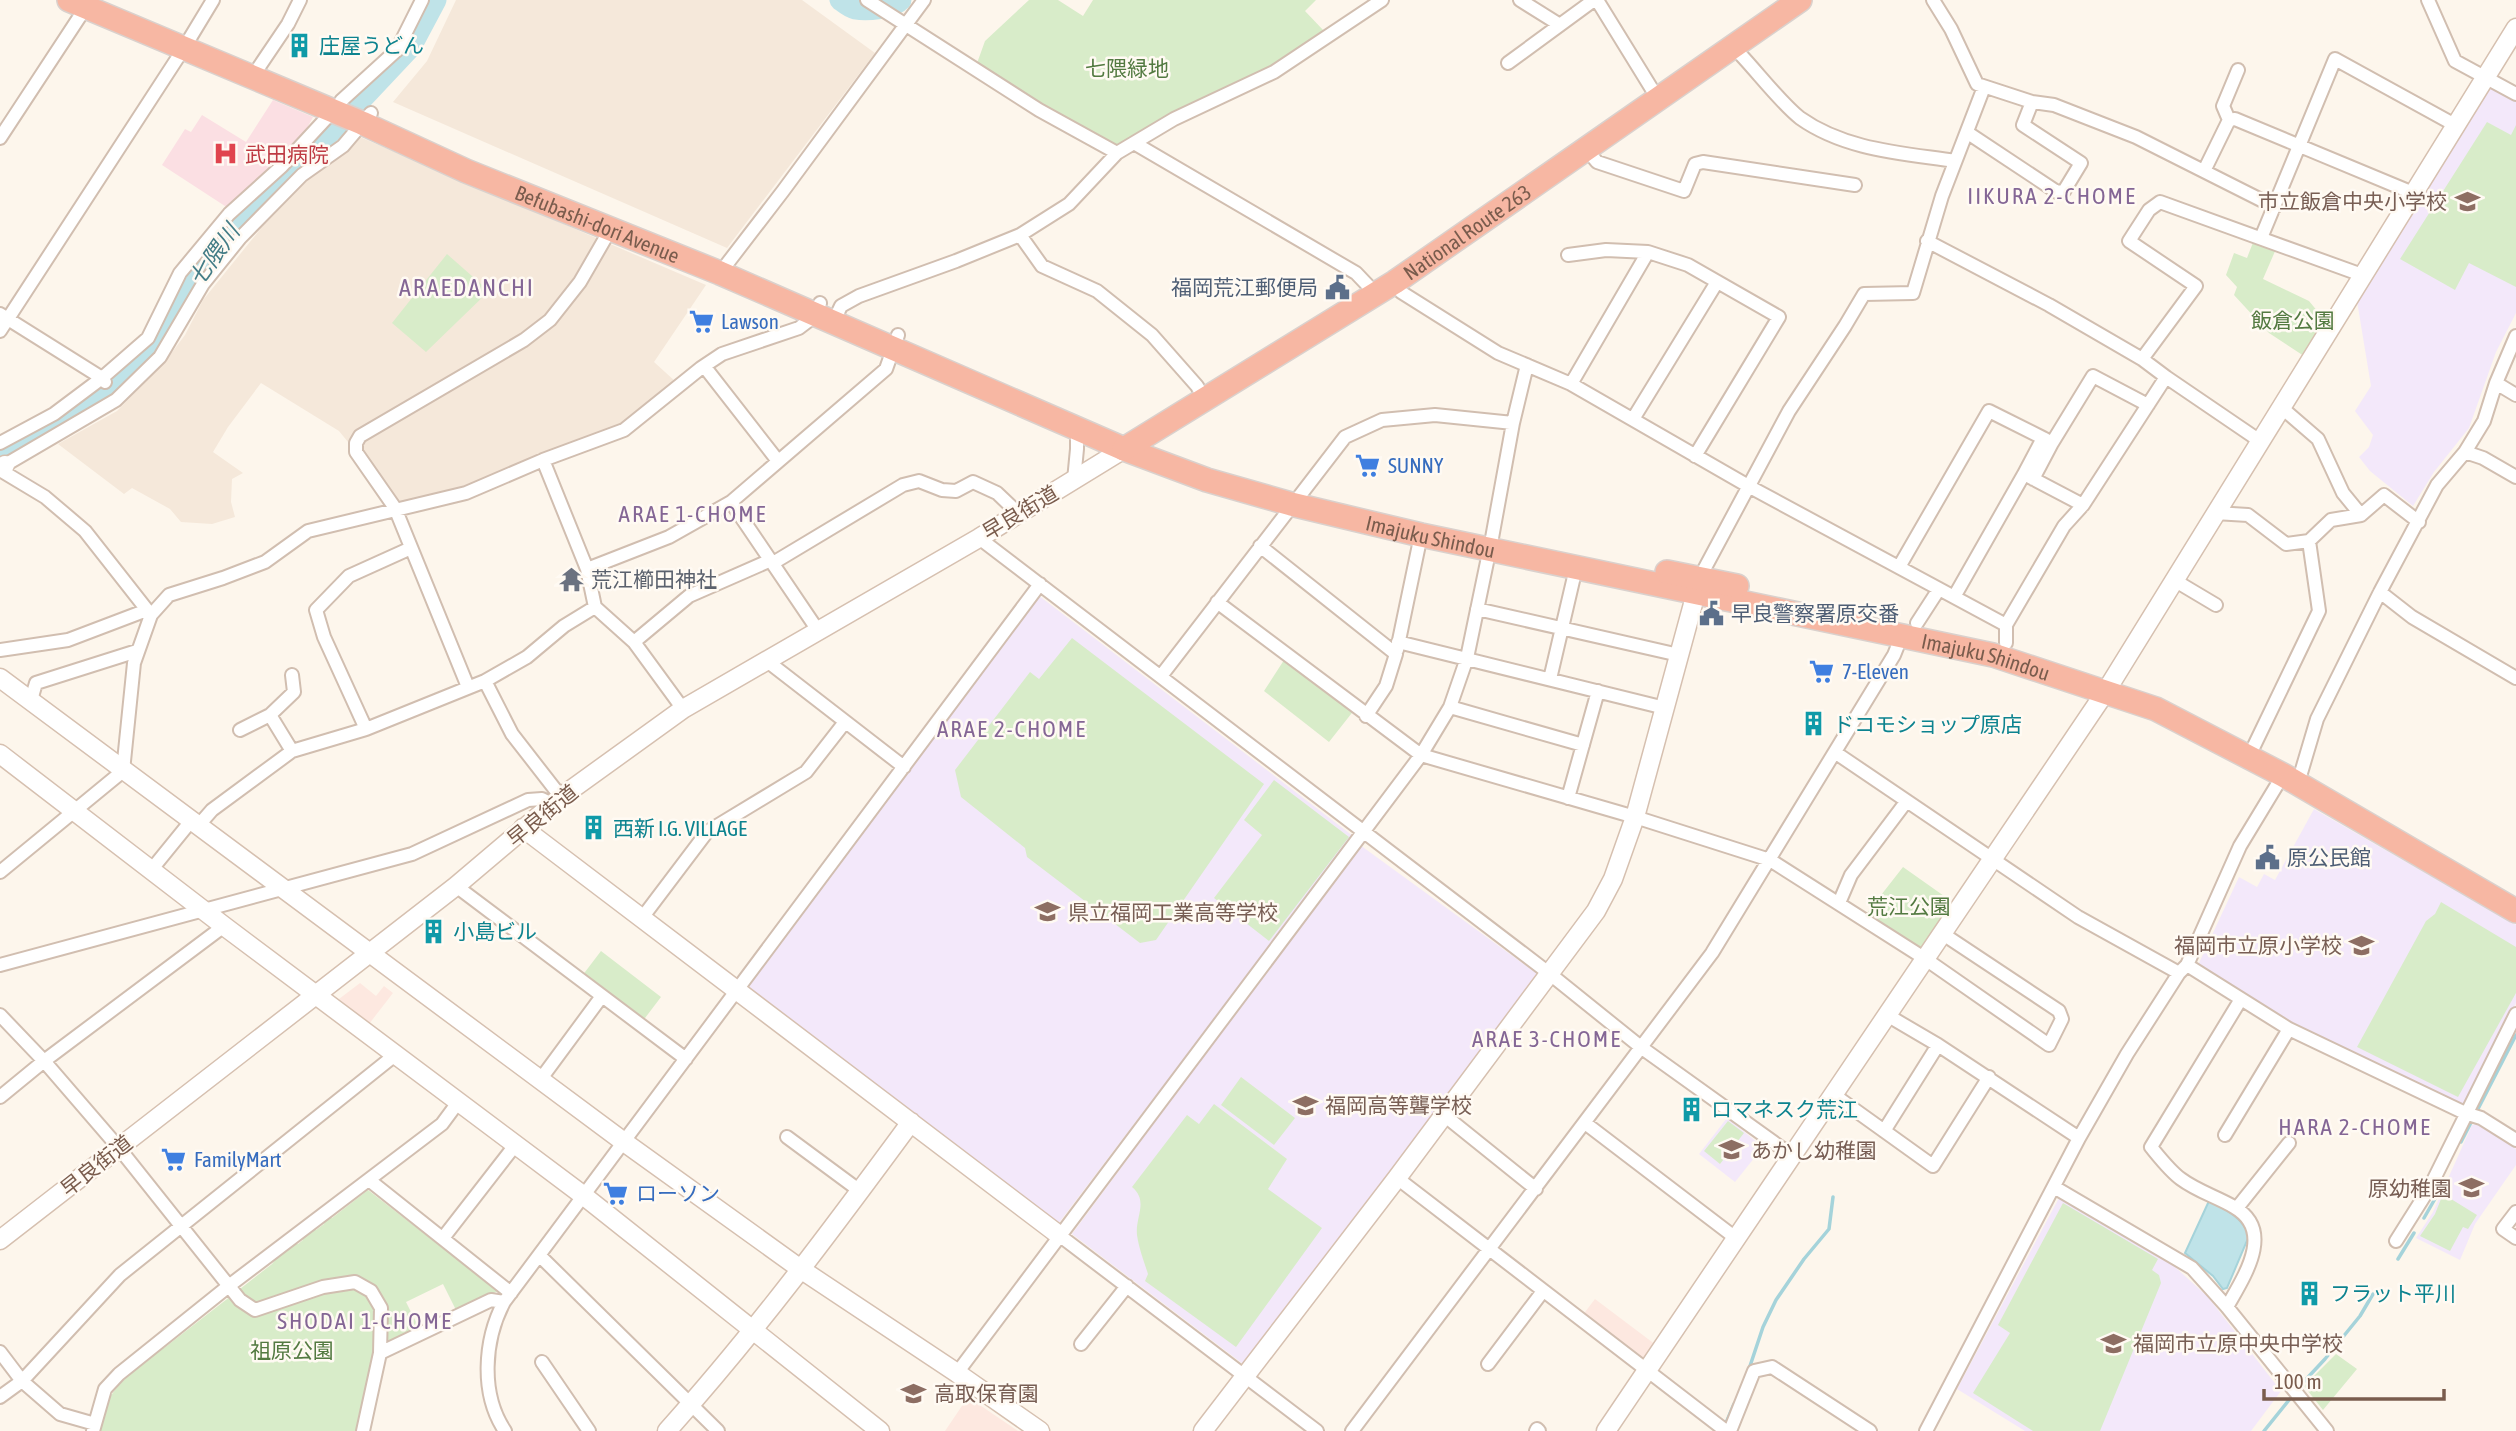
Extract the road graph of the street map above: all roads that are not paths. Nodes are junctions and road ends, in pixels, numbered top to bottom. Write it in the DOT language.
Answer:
graph roads {
  1 [pos="213,0"];
  2 [pos="300,0"];
  3 [pos="422,0"];
  4 [pos="924,0"];
  5 [pos="1382,0"];
  6 [pos="1520,0"];
  7 [pos="1595,0"];
  8 [pos="1800,0"];
  9 [pos="1933,0"];
  10 [pos="2428,0"];
  11 [pos="86,2"];
  12 [pos="870,2"];
  13 [pos="1560,25"];
  14 [pos="905,26"];
  15 [pos="2516,28"];
  16 [pos="187,44"];
  17 [pos="1735,45"];
  18 [pos="1508,63"];
  19 [pos="259,66"];
  20 [pos="2238,70"];
  21 [pos="2484,78"];
  22 [pos="1984,87"];
  23 [pos="2516,94"];
  24 [pos="1658,99"];
  25 [pos="2032,102"];
  26 [pos="351,112"];
  27 [pos="2229,120"];
  28 [pos="2455,125"];
  29 [pos="1968,133"];
  30 [pos="0,138"];
  31 [pos="1134,143"];
  32 [pos="2300,148"];
  33 [pos="1587,149"];
  34 [pos="1117,153"];
  35 [pos="1955,161"];
  36 [pos="2204,171"];
  37 [pos="1855,185"];
  38 [pos="2413,194"];
  39 [pos="2275,208"];
  40 [pos="610,230"];
  41 [pos="1020,235"];
  42 [pos="2261,238"];
  43 [pos="1927,241"];
  44 [pos="1648,252"];
  45 [pos="1568,255"];
  46 [pos="723,268"];
  47 [pos="2362,275"];
  48 [pos="1717,282"];
  49 [pos="1386,288"];
  50 [pos="827,313"];
  51 [pos="4,316"];
  52 [pos="0,331"];
  53 [pos="2516,336"];
  54 [pos="895,341"];
  55 [pos="2142,359"];
  56 [pos="1527,365"];
  57 [pos="704,366"];
  58 [pos="2166,377"];
  59 [pos="2496,383"];
  60 [pos="1571,384"];
  61 [pos="109,388"];
  62 [pos="2516,395"];
  63 [pos="1205,400"];
  64 [pos="2148,405"];
  65 [pos="2281,407"];
  66 [pos="1633,419"];
  67 [pos="1513,423"];
  68 [pos="1077,428"];
  69 [pos="2048,441"];
  70 [pos="2260,441"];
  71 [pos="0,443"];
  72 [pos="1131,445"];
  73 [pos="2465,452"];
  74 [pos="1695,456"];
  75 [pos="542,460"];
  76 [pos="778,461"];
  77 [pos="2,468"];
  78 [pos="2028,477"];
  79 [pos="2516,477"];
  80 [pos="1074,480"];
  81 [pos="1750,487"];
  82 [pos="1295,500"];
  83 [pos="731,502"];
  84 [pos="2083,505"];
  85 [pos="396,508"];
  86 [pos="2215,513"];
  87 [pos="1019,514"];
  88 [pos="2361,514"];
  89 [pos="2419,522"];
  90 [pos="1421,536"];
  91 [pos="979,538"];
  92 [pos="2309,541"];
  93 [pos="1491,543"];
  94 [pos="1260,546"];
  95 [pos="411,548"];
  96 [pos="772,562"];
  97 [pos="1899,567"];
  98 [pos="1576,568"];
  99 [pos="587,569"];
  100 [pos="2174,580"];
  101 [pos="1040,584"];
  102 [pos="1697,587"];
  103 [pos="1939,589"];
  104 [pos="2380,592"];
  105 [pos="1954,597"];
  106 [pos="1217,602"];
  107 [pos="2216,605"];
  108 [pos="596,607"];
  109 [pos="1477,609"];
  110 [pos="149,612"];
  111 [pos="1562,628"];
  112 [pos="1909,629"];
  113 [pos="818,632"];
  114 [pos="2006,634"];
  115 [pos="634,642"];
  116 [pos="1397,648"];
  117 [pos="0,650"];
  118 [pos="137,652"];
  119 [pos="1679,655"];
  120 [pos="1466,659"];
  121 [pos="767,662"];
  122 [pos="292,675"];
  123 [pos="1161,676"];
  124 [pos="0,678"];
  125 [pos="2516,678"];
  126 [pos="1550,679"];
  127 [pos="485,681"];
  128 [pos="2110,684"];
  129 [pos="468,687"];
  130 [pos="1598,691"];
  131 [pos="31,700"];
  132 [pos="1450,707"];
  133 [pos="1665,708"];
  134 [pos="683,709"];
  135 [pos="270,715"];
  136 [pos="1366,716"];
  137 [pos="845,722"];
  138 [pos="366,729"];
  139 [pos="240,730"];
  140 [pos="1583,744"];
  141 [pos="2254,746"];
  142 [pos="292,751"];
  143 [pos="1836,753"];
  144 [pos="1421,755"];
  145 [pos="1,756"];
  146 [pos="904,767"];
  147 [pos="123,771"];
  148 [pos="2292,774"];
  149 [pos="1568,798"];
  150 [pos="556,801"];
  151 [pos="1906,803"];
  152 [pos="76,812"];
  153 [pos="1635,817"];
  154 [pos="194,823"];
  155 [pos="523,828"];
  156 [pos="1364,831"];
  157 [pos="1770,860"];
  158 [pos="1993,861"];
  159 [pos="152,869"];
  160 [pos="0,872"];
  161 [pos="456,886"];
  162 [pos="283,890"];
  163 [pos="2516,896"];
  164 [pos="1839,903"];
  165 [pos="205,910"];
  166 [pos="2516,911"];
  167 [pos="642,918"];
  168 [pos="224,926"];
  169 [pos="1943,934"];
  170 [pos="368,953"];
  171 [pos="1924,958"];
  172 [pos="0,965"];
  173 [pos="2183,969"];
  174 [pos="1550,974"];
  175 [pos="737,990"];
  176 [pos="317,995"];
  177 [pos="602,996"];
  178 [pos="2241,999"];
  179 [pos="2516,1014"];
  180 [pos="0,1015"];
  181 [pos="1887,1015"];
  182 [pos="2289,1029"];
  183 [pos="1938,1045"];
  184 [pos="1642,1048"];
  185 [pos="395,1055"];
  186 [pos="686,1059"];
  187 [pos="44,1061"];
  188 [pos="1989,1077"];
  189 [pos="540,1080"];
  190 [pos="1834,1095"];
  191 [pos="0,1097"];
  192 [pos="459,1101"];
  193 [pos="2465,1113"];
  194 [pos="1444,1115"];
  195 [pos="911,1122"];
  196 [pos="1585,1123"];
  197 [pos="1884,1131"];
  198 [pos="2225,1135"];
  199 [pos="787,1137"];
  200 [pos="2079,1138"];
  201 [pos="2516,1140"];
  202 [pos="624,1142"];
  203 [pos="2289,1143"];
  204 [pos="516,1144"];
  205 [pos="119,1147"];
  206 [pos="1794,1157"];
  207 [pos="1397,1178"];
  208 [pos="369,1180"];
  209 [pos="2054,1187"];
  210 [pos="1536,1189"];
  211 [pos="860,1191"];
  212 [pos="583,1196"];
  213 [pos="2237,1208"];
  214 [pos="2516,1212"];
  215 [pos="181,1224"];
  216 [pos="1059,1235"];
  217 [pos="443,1238"];
  218 [pos="1737,1238"];
  219 [pos="2516,1238"];
  220 [pos="0,1240"];
  221 [pos="2396,1241"];
  222 [pos="1490,1250"];
  223 [pos="539,1255"];
  224 [pos="802,1270"];
  225 [pos="230,1285"];
  226 [pos="1127,1286"];
  227 [pos="1543,1291"];
  228 [pos="508,1298"];
  229 [pos="2227,1307"];
  230 [pos="754,1330"];
  231 [pos="1081,1344"];
  232 [pos="0,1352"];
  233 [pos="380,1353"];
  234 [pos="542,1362"];
  235 [pos="1488,1364"];
  236 [pos="1646,1371"];
  237 [pos="957,1373"];
  238 [pos="1245,1375"];
  239 [pos="22,1381"];
  240 [pos="0,1397"];
  241 [pos="690,1405"];
  242 [pos="94,1427"];
  243 [pos="363,1431"];
  244 [pos="505,1431"];
  245 [pos="589,1431"];
  246 [pos="667,1431"];
  247 [pos="718,1431"];
  248 [pos="880,1431"];
  249 [pos="1040,1431"];
  250 [pos="1203,1431"];
  251 [pos="1317,1431"];
  252 [pos="1352,1431"];
  253 [pos="1606,1431"];
  254 [pos="1728,1431"];
  255 [pos="1870,1431"];
  256 [pos="1926,1431"];
  257 [pos="2327,1431"];
  1 -- 16 [label="street"];
  2 -- 19 [label="street"];
  3 -- 26 [label="street"];
  4 -- 14 [label="street"];
  5 -- 31 [label="street"];
  6 -- 13 [label="street"];
  7 -- 13 [label="street"];
  7 -- 24 [label="street"];
  8 -- 17 [label="highway, National Route 263"];
  9 -- 22 [label="street"];
  10 -- 21 [label="street"];
  11 -- 16 [label="highway, Befubashi-dori Avenue"];
  11 -- 30 [label="street"];
  12 -- 14 [label="street"];
  13 -- 18 [label="street"];
  14 -- 34 [label="street"];
  14 -- 46 [label="street"];
  15 -- 21 [label="street"];
  16 -- 19 [label="highway, Befubashi-dori Avenue"];
  16 -- 26 [label="highway, Befubashi-dori Avenue"];
  16 -- 51 [label="street"];
  17 -- 24 [label="highway, National Route 263"];
  17 -- 35 [label="street"];
  19 -- 26 [label="highway, Befubashi-dori Avenue"];
  20 -- 27 [label="street"];
  21 -- 23 [label="street"];
  21 -- 28 [label="street"];
  22 -- 25 [label="street"];
  22 -- 29 [label="street"];
  24 -- 33 [label="highway, National Route 263"];
  25 -- 29 [label="street"];
  25 -- 36 [label="street"];
  26 -- 40 [label="highway, Befubashi-dori Avenue"];
  26 -- 46 [label="highway, Befubashi-dori Avenue"];
  26 -- 61 [label="street"];
  26 -- 61 [label="street"];
  27 -- 32 [label="street"];
  27 -- 36 [label="street"];
  28 -- 32 [label="street"];
  28 -- 38 [label="street"];
  29 -- 35 [label="street"];
  31 -- 34 [label="street"];
  31 -- 49 [label="street"];
  32 -- 38 [label="street"];
  32 -- 39 [label="street"];
  33 -- 37 [label="street"];
  33 -- 49 [label="highway, National Route 263"];
  34 -- 41 [label="street"];
  35 -- 43 [label="street"];
  36 -- 39 [label="street"];
  38 -- 47 [label="street"];
  39 -- 42 [label="street"];
  40 -- 46 [label="highway, Befubashi-dori Avenue"];
  40 -- 85 [label="street"];
  41 -- 50 [label="street"];
  41 -- 63 [label="street"];
  42 -- 47 [label="street"];
  42 -- 55 [label="street"];
  43 -- 55 [label="street"];
  43 -- 81 [label="street"];
  44 -- 45 [label="street"];
  44 -- 48 [label="street"];
  44 -- 60 [label="street"];
  46 -- 50 [label="highway, Befubashi-dori Avenue"];
  47 -- 65 [label="street"];
  48 -- 66 [label="street"];
  48 -- 74 [label="street"];
  49 -- 56 [label="street"];
  49 -- 63 [label="highway, National Route 263"];
  50 -- 54 [label="highway, Befubashi-dori Avenue"];
  50 -- 57 [label="street"];
  51 -- 52 [label="street"];
  51 -- 61 [label="street"];
  53 -- 59 [label="street"];
  54 -- 68 [label="highway, Befubashi-dori Avenue"];
  54 -- 72 [label="highway, Befubashi-dori Avenue"];
  54 -- 76 [label="street"];
  55 -- 58 [label="street"];
  56 -- 60 [label="street"];
  56 -- 67 [label="street"];
  57 -- 75 [label="street"];
  57 -- 76 [label="street"];
  58 -- 64 [label="street"];
  58 -- 70 [label="street"];
  59 -- 62 [label="street"];
  59 -- 73 [label="street"];
  60 -- 66 [label="street"];
  61 -- 71 [label="street"];
  61 -- 77 [label="street"];
  63 -- 72 [label="highway, National Route 263"];
  64 -- 69 [label="street"];
  64 -- 84 [label="street"];
  65 -- 70 [label="street"];
  65 -- 88 [label="street"];
  66 -- 74 [label="street"];
  67 -- 82 [label="street"];
  67 -- 93 [label="street"];
  68 -- 72 [label="highway, Befubashi-dori Avenue"];
  68 -- 80 [label="street"];
  69 -- 78 [label="street"];
  69 -- 97 [label="street"];
  70 -- 86 [label="street"];
  72 -- 80 [label="street, 早良街道"];
  72 -- 82 [label="highway, Imajuku Shindou"];
  73 -- 79 [label="street"];
  73 -- 89 [label="street"];
  74 -- 81 [label="street"];
  75 -- 85 [label="street"];
  75 -- 99 [label="street"];
  76 -- 83 [label="street"];
  77 -- 110 [label="street"];
  78 -- 84 [label="street"];
  78 -- 105 [label="street"];
  80 -- 87 [label="street, 早良街道"];
  81 -- 97 [label="street"];
  81 -- 102 [label="street"];
  82 -- 90 [label="highway, Imajuku Shindou"];
  82 -- 93 [label="highway, Imajuku Shindou"];
  82 -- 94 [label="street"];
  83 -- 96 [label="street"];
  83 -- 99 [label="street"];
  84 -- 114 [label="street"];
  85 -- 95 [label="street"];
  85 -- 110 [label="street"];
  86 -- 92 [label="street"];
  86 -- 100 [label="street"];
  87 -- 91 [label="street, 早良街道"];
  87 -- 96 [label="street"];
  88 -- 89 [label="street"];
  88 -- 92 [label="street"];
  89 -- 104 [label="street"];
  90 -- 93 [label="highway, Imajuku Shindou"];
  90 -- 116 [label="street"];
  91 -- 101 [label="street"];
  91 -- 113 [label="street, 早良街道"];
  92 -- 141 [label="street"];
  93 -- 98 [label="highway, Imajuku Shindou"];
  93 -- 102 [label="highway, Imajuku Shindou"];
  93 -- 109 [label="street"];
  94 -- 106 [label="street"];
  94 -- 116 [label="street"];
  95 -- 129 [label="street"];
  95 -- 138 [label="street"];
  96 -- 113 [label="street"];
  96 -- 115 [label="street"];
  97 -- 103 [label="street"];
  98 -- 102 [label="highway, Imajuku Shindou"];
  98 -- 111 [label="street"];
  99 -- 108 [label="street"];
  100 -- 107 [label="street"];
  100 -- 128 [label="street"];
  101 -- 123 [label="street"];
  101 -- 146 [label="street"];
  102 -- 112 [label="highway, Imajuku Shindou"];
  102 -- 119 [label="street"];
  103 -- 105 [label="street"];
  103 -- 112 [label="street"];
  104 -- 125 [label="street"];
  104 -- 148 [label="street"];
  105 -- 114 [label="street"];
  106 -- 123 [label="street"];
  106 -- 136 [label="street"];
  108 -- 115 [label="street"];
  108 -- 127 [label="street"];
  109 -- 111 [label="street"];
  109 -- 120 [label="street"];
  110 -- 117 [label="street"];
  110 -- 118 [label="street"];
  111 -- 119 [label="street"];
  111 -- 126 [label="street"];
  112 -- 114 [label="highway, Imajuku Shindou"];
  112 -- 128 [label="highway, Imajuku Shindou"];
  112 -- 143 [label="street"];
  113 -- 121 [label="street, 早良街道"];
  114 -- 128 [label="highway, Imajuku Shindou"];
  115 -- 134 [label="street"];
  116 -- 120 [label="street"];
  116 -- 136 [label="street"];
  118 -- 131 [label="street"];
  118 -- 147 [label="street"];
  119 -- 133 [label="street"];
  120 -- 126 [label="street"];
  120 -- 132 [label="street"];
  121 -- 134 [label="street, 早良街道"];
  121 -- 137 [label="street"];
  122 -- 135 [label="street"];
  123 -- 156 [label="street"];
  124 -- 131 [label="street"];
  126 -- 130 [label="street"];
  127 -- 129 [label="street"];
  127 -- 150 [label="street"];
  128 -- 141 [label="highway, Imajuku Shindou"];
  128 -- 148 [label="highway, Imajuku Shindou"];
  128 -- 158 [label="street"];
  129 -- 138 [label="street"];
  130 -- 133 [label="street"];
  130 -- 140 [label="street"];
  131 -- 147 [label="street"];
  132 -- 140 [label="street"];
  132 -- 144 [label="street"];
  133 -- 153 [label="street"];
  134 -- 150 [label="street, 早良街道"];
  135 -- 139 [label="street"];
  135 -- 142 [label="street"];
  136 -- 144 [label="street"];
  137 -- 146 [label="street"];
  137 -- 167 [label="street"];
  138 -- 142 [label="street"];
  140 -- 149 [label="street"];
  141 -- 148 [label="highway, Imajuku Shindou"];
  142 -- 154 [label="street"];
  143 -- 151 [label="street"];
  143 -- 157 [label="street"];
  144 -- 149 [label="street"];
  144 -- 156 [label="street"];
  145 -- 152 [label="street"];
  146 -- 175 [label="street"];
  147 -- 152 [label="street"];
  147 -- 154 [label="street"];
  148 -- 163 [label="highway, Imajuku Shindou"];
  148 -- 166 [label="highway, Imajuku Shindou"];
  148 -- 173 [label="street"];
  149 -- 153 [label="street"];
  150 -- 155 [label="street, 早良街道"];
  150 -- 162 [label="street"];
  151 -- 158 [label="street"];
  151 -- 164 [label="street"];
  152 -- 159 [label="street"];
  152 -- 160 [label="street"];
  153 -- 157 [label="street"];
  153 -- 174 [label="street"];
  154 -- 159 [label="street"];
  154 -- 162 [label="street"];
  155 -- 161 [label="street, 早良街道"];
  155 -- 167 [label="street"];
  156 -- 174 [label="street"];
  156 -- 216 [label="street"];
  157 -- 164 [label="street"];
  157 -- 184 [label="street"];
  158 -- 169 [label="street"];
  158 -- 173 [label="street"];
  159 -- 165 [label="street"];
  161 -- 170 [label="street, 早良街道"];
  161 -- 177 [label="street"];
  162 -- 165 [label="street"];
  162 -- 170 [label="street"];
  164 -- 171 [label="street"];
  165 -- 168 [label="street"];
  165 -- 172 [label="street"];
  167 -- 175 [label="street"];
  168 -- 176 [label="street"];
  168 -- 187 [label="street"];
  169 -- 171 [label="street"];
  169 -- 171 [label="street"];
  170 -- 176 [label="street, 早良街道"];
  170 -- 189 [label="street"];
  171 -- 181 [label="street"];
  173 -- 178 [label="street"];
  173 -- 200 [label="street"];
  174 -- 184 [label="street"];
  174 -- 194 [label="street"];
  175 -- 186 [label="street"];
  175 -- 195 [label="street"];
  176 -- 185 [label="street"];
  176 -- 205 [label="street, 早良街道"];
  177 -- 186 [label="street"];
  177 -- 189 [label="street"];
  178 -- 182 [label="street"];
  178 -- 213 [label="street"];
  179 -- 193 [label="street"];
  180 -- 187 [label="street"];
  181 -- 183 [label="street"];
  181 -- 190 [label="street"];
  182 -- 193 [label="street"];
  182 -- 198 [label="street"];
  183 -- 188 [label="street"];
  183 -- 197 [label="street"];
  184 -- 196 [label="street"];
  184 -- 206 [label="street"];
  185 -- 192 [label="street"];
  185 -- 215 [label="street"];
  186 -- 202 [label="street"];
  187 -- 191 [label="street"];
  187 -- 205 [label="street"];
  188 -- 197 [label="street"];
  188 -- 200 [label="street"];
  189 -- 202 [label="street"];
  190 -- 197 [label="street"];
  190 -- 206 [label="street"];
  192 -- 204 [label="street"];
  192 -- 208 [label="street"];
  193 -- 201 [label="street"];
  193 -- 221 [label="street"];
  194 -- 207 [label="street"];
  194 -- 210 [label="street"];
  195 -- 211 [label="street"];
  195 -- 216 [label="street"];
  196 -- 210 [label="street"];
  196 -- 218 [label="street"];
  199 -- 211 [label="street"];
  200 -- 209 [label="street"];
  202 -- 212 [label="street"];
  202 -- 224 [label="street"];
  203 -- 213 [label="street"];
  204 -- 212 [label="street"];
  204 -- 217 [label="street"];
  205 -- 215 [label="street"];
  205 -- 220 [label="street, 早良街道"];
  206 -- 218 [label="street"];
  207 -- 222 [label="street"];
  207 -- 238 [label="street"];
  208 -- 217 [label="street"];
  208 -- 225 [label="street"];
  209 -- 229 [label="street"];
  209 -- 256 [label="street"];
  210 -- 222 [label="street"];
  211 -- 224 [label="street"];
  212 -- 223 [label="street"];
  212 -- 230 [label="street"];
  213 -- 229 [label="street"];
  214 -- 219 [label="street"];
  215 -- 225 [label="street"];
  215 -- 239 [label="street"];
  216 -- 226 [label="street"];
  216 -- 237 [label="street"];
  217 -- 228 [label="street"];
  218 -- 236 [label="street"];
  222 -- 227 [label="street"];
  222 -- 252 [label="street"];
  223 -- 228 [label="street"];
  223 -- 241 [label="street"];
  224 -- 230 [label="street"];
  224 -- 237 [label="street"];
  225 -- 233 [label="street"];
  225 -- 242 [label="street"];
  226 -- 231 [label="street"];
  226 -- 238 [label="street"];
  227 -- 235 [label="street"];
  227 -- 236 [label="street"];
  228 -- 233 [label="street"];
  228 -- 244 [label="street"];
  229 -- 257 [label="street"];
  230 -- 241 [label="street"];
  230 -- 248 [label="street"];
  232 -- 239 [label="street"];
  233 -- 243 [label="street"];
  234 -- 245 [label="street"];
  236 -- 253 [label="street"];
  236 -- 254 [label="street"];
  237 -- 249 [label="street"];
  238 -- 250 [label="street"];
  238 -- 251 [label="street"];
  239 -- 240 [label="street"];
  239 -- 242 [label="street"];
  241 -- 246 [label="street"];
  241 -- 247 [label="street"];
  254 -- 255 [label="street"];
}
